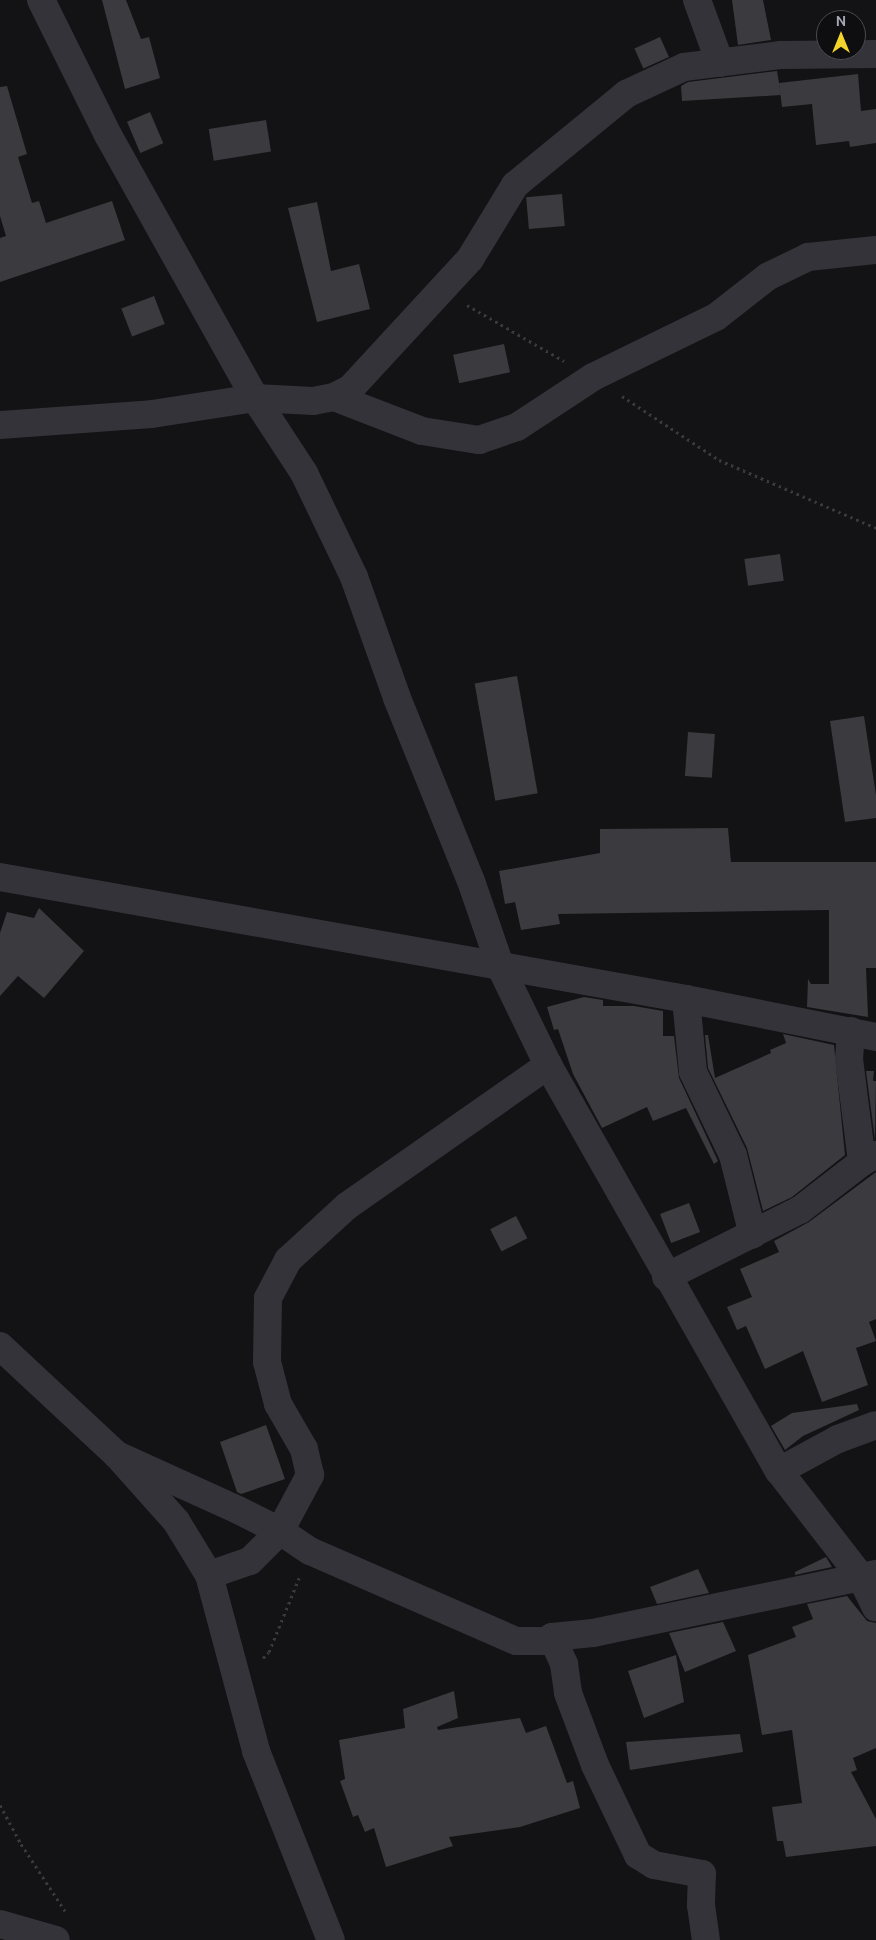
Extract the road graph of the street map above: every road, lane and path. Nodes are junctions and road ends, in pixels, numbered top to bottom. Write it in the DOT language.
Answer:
graph roads {
  1 [pos="41,0"];
  2 [pos="697,0"];
  3 [pos="876,54"];
  4 [pos="720,63"];
  5 [pos="876,250"];
  6 [pos="442,290"];
  7 [pos="593,377"];
  8 [pos="334,397"];
  9 [pos="254,398"];
  10 [pos="0,425"];
  11 [pos="876,528"];
  12 [pos="0,877"];
  13 [pos="501,968"];
  14 [pos="686,999"];
  15 [pos="863,1034"];
  16 [pos="548,1065"];
  17 [pos="869,1159"];
  18 [pos="753,1235"];
  19 [pos="666,1277"];
  20 [pos="0,1346"];
  21 [pos="876,1425"];
  22 [pos="117,1455"];
  23 [pos="779,1471"];
  24 [pos="280,1531"];
  25 [pos="310,1552"];
  26 [pos="210,1575"];
  27 [pos="868,1576"];
  28 [pos="876,1608"];
  29 [pos="552,1637"];
  30 [pos="235,1681"];
  31 [pos="0,1805"];
  32 [pos="0,1924"];
  33 [pos="63,1929"];
  34 [pos="331,1940"];
  35 [pos="706,1940"];
  1 -- 9 [label="street"];
  2 -- 4 [label="street"];
  3 -- 4 [label="street"];
  4 -- 6 [label="street"];
  5 -- 7 [label="street"];
  6 -- 7 [label="path"];
  6 -- 8 [label="street"];
  7 -- 8 [label="street"];
  7 -- 11 [label="path"];
  8 -- 9 [label="street"];
  9 -- 10 [label="street"];
  9 -- 13 [label="street"];
  12 -- 13 [label="street"];
  13 -- 14 [label="street"];
  13 -- 16 [label="street"];
  14 -- 15 [label="street"];
  14 -- 18 [label="street"];
  15 -- 17 [label="street"];
  16 -- 19 [label="street"];
  16 -- 24 [label="street"];
  17 -- 18 [label="street"];
  18 -- 19 [label="street"];
  19 -- 23 [label="street"];
  20 -- 22 [label="street"];
  21 -- 23 [label="street"];
  22 -- 24 [label="street"];
  22 -- 26 [label="street"];
  23 -- 27 [label="street"];
  24 -- 25 [label="street"];
  24 -- 26 [label="street"];
  25 -- 29 [label="street"];
  25 -- 30 [label="path"];
  26 -- 30 [label="street"];
  27 -- 28 [label="street"];
  27 -- 29 [label="street"];
  29 -- 35 [label="street"];
  30 -- 34 [label="street"];
  31 -- 33 [label="path"];
  32 -- 33 [label="street"];
}
